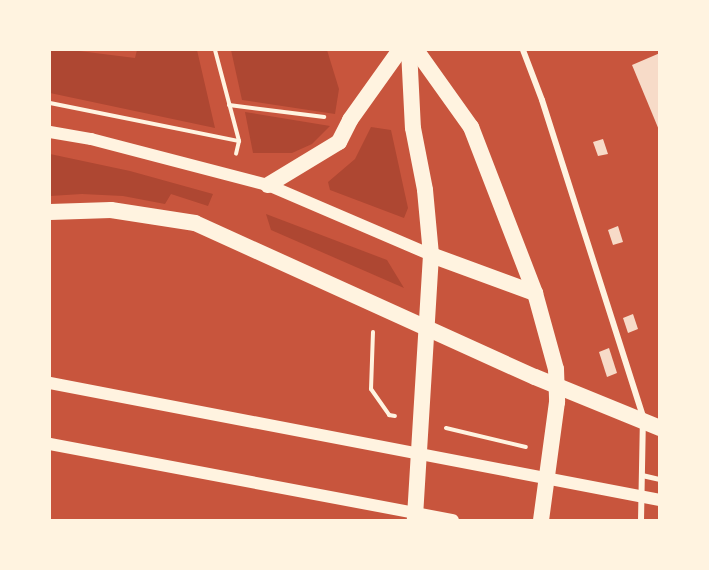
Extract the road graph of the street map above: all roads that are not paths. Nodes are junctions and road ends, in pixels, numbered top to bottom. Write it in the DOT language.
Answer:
graph roads {
  1 [pos="400,50"];
  2 [pos="409,50"];
  3 [pos="416,50"];
  4 [pos="523,50"];
  5 [pos="50,132"];
  6 [pos="268,185"];
  7 [pos="50,212"];
  8 [pos="431,255"];
  9 [pos="535,293"];
  10 [pos="50,383"];
  11 [pos="660,428"];
  12 [pos="50,444"];
  13 [pos="642,475"];
  14 [pos="660,478"];
  15 [pos="660,500"];
  16 [pos="415,520"];
  17 [pos="453,520"];
  18 [pos="541,520"];
  19 [pos="641,520"];
  1 -- 6 [label="highway"];
  2 -- 8 [label="highway"];
  3 -- 9 [label="highway"];
  4 -- 13 [label="street"];
  5 -- 6 [label="main road"];
  6 -- 8 [label="main road"];
  7 -- 11 [label="highway"];
  8 -- 9 [label="highway"];
  8 -- 16 [label="highway"];
  9 -- 18 [label="highway"];
  10 -- 15 [label="main road"];
  12 -- 17 [label="main road"];
  13 -- 14 [label="lane"];
  13 -- 19 [label="street"];
}
